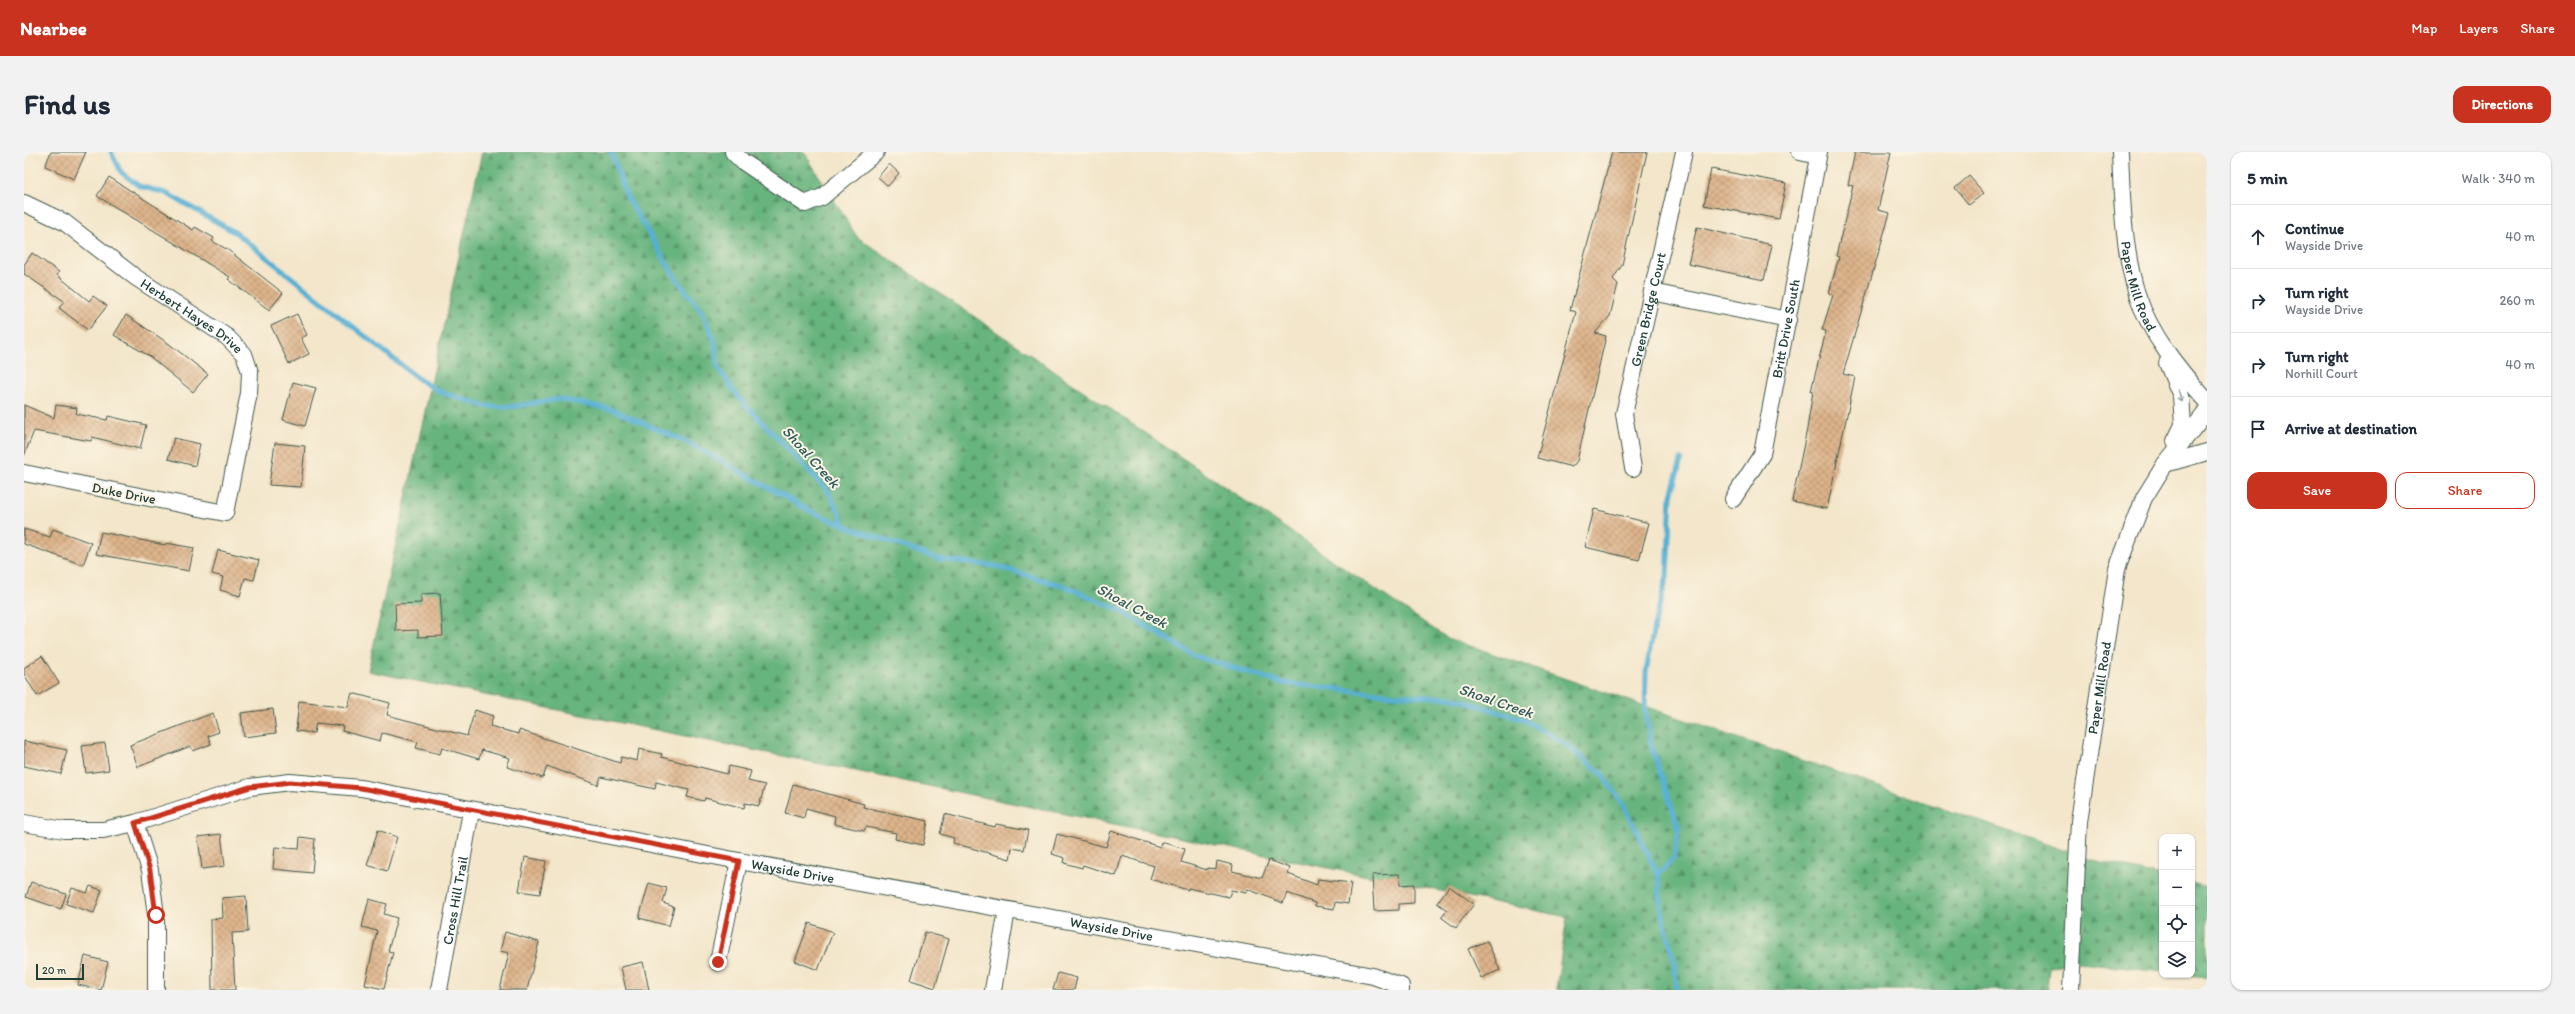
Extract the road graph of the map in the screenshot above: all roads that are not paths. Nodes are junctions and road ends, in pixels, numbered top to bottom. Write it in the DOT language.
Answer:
graph roads {
  1 [pos="733,152"];
  2 [pos="876,152"];
  3 [pos="1684,152"];
  4 [pos="1800,152"];
  5 [pos="2120,152"];
  6 [pos="1819,154"];
  7 [pos="24,203"];
  8 [pos="1652,292"];
  9 [pos="1788,320"];
  10 [pos="2155,334"];
  11 [pos="2207,401"];
  12 [pos="2207,411"];
  13 [pos="2207,452"];
  14 [pos="2165,464"];
  15 [pos="1633,468"];
  16 [pos="24,473"];
  17 [pos="1734,499"];
  18 [pos="225,513"];
  19 [pos="472,811"];
  20 [pos="24,823"];
  21 [pos="135,823"];
  22 [pos="739,861"];
  23 [pos="1007,910"];
  24 [pos="718,962"];
  25 [pos="156,990"];
  26 [pos="439,990"];
  27 [pos="993,990"];
  28 [pos="1401,990"];
  29 [pos="2071,990"];
  1 -- 2 [label="street"];
  3 -- 8 [label="street, Green Bridge Court"];
  4 -- 6 [label="street"];
  5 -- 10 [label="street, Paper Mill Road"];
  6 -- 9 [label="street, Britt Drive South"];
  7 -- 18 [label="street, Herbert Hayes Drive"];
  8 -- 9 [label="street"];
  8 -- 15 [label="street, Green Bridge Court"];
  9 -- 17 [label="street, Britt Drive South"];
  10 -- 11 [label="street, Paper Mill Road"];
  10 -- 14 [label="street, one-way"];
  12 -- 14 [label="street, Paper Mill Road"];
  13 -- 14 [label="street"];
  14 -- 29 [label="street, Paper Mill Road"];
  16 -- 18 [label="street, Duke Drive"];
  19 -- 21 [label="street, Wayside Drive"];
  19 -- 22 [label="street, Wayside Drive"];
  19 -- 26 [label="street, Cross Hill Trail"];
  20 -- 21 [label="street, Wayside Drive"];
  21 -- 25 [label="street"];
  22 -- 23 [label="street, Wayside Drive"];
  22 -- 24 [label="street"];
  23 -- 27 [label="street"];
  23 -- 28 [label="street, Wayside Drive"];
}
